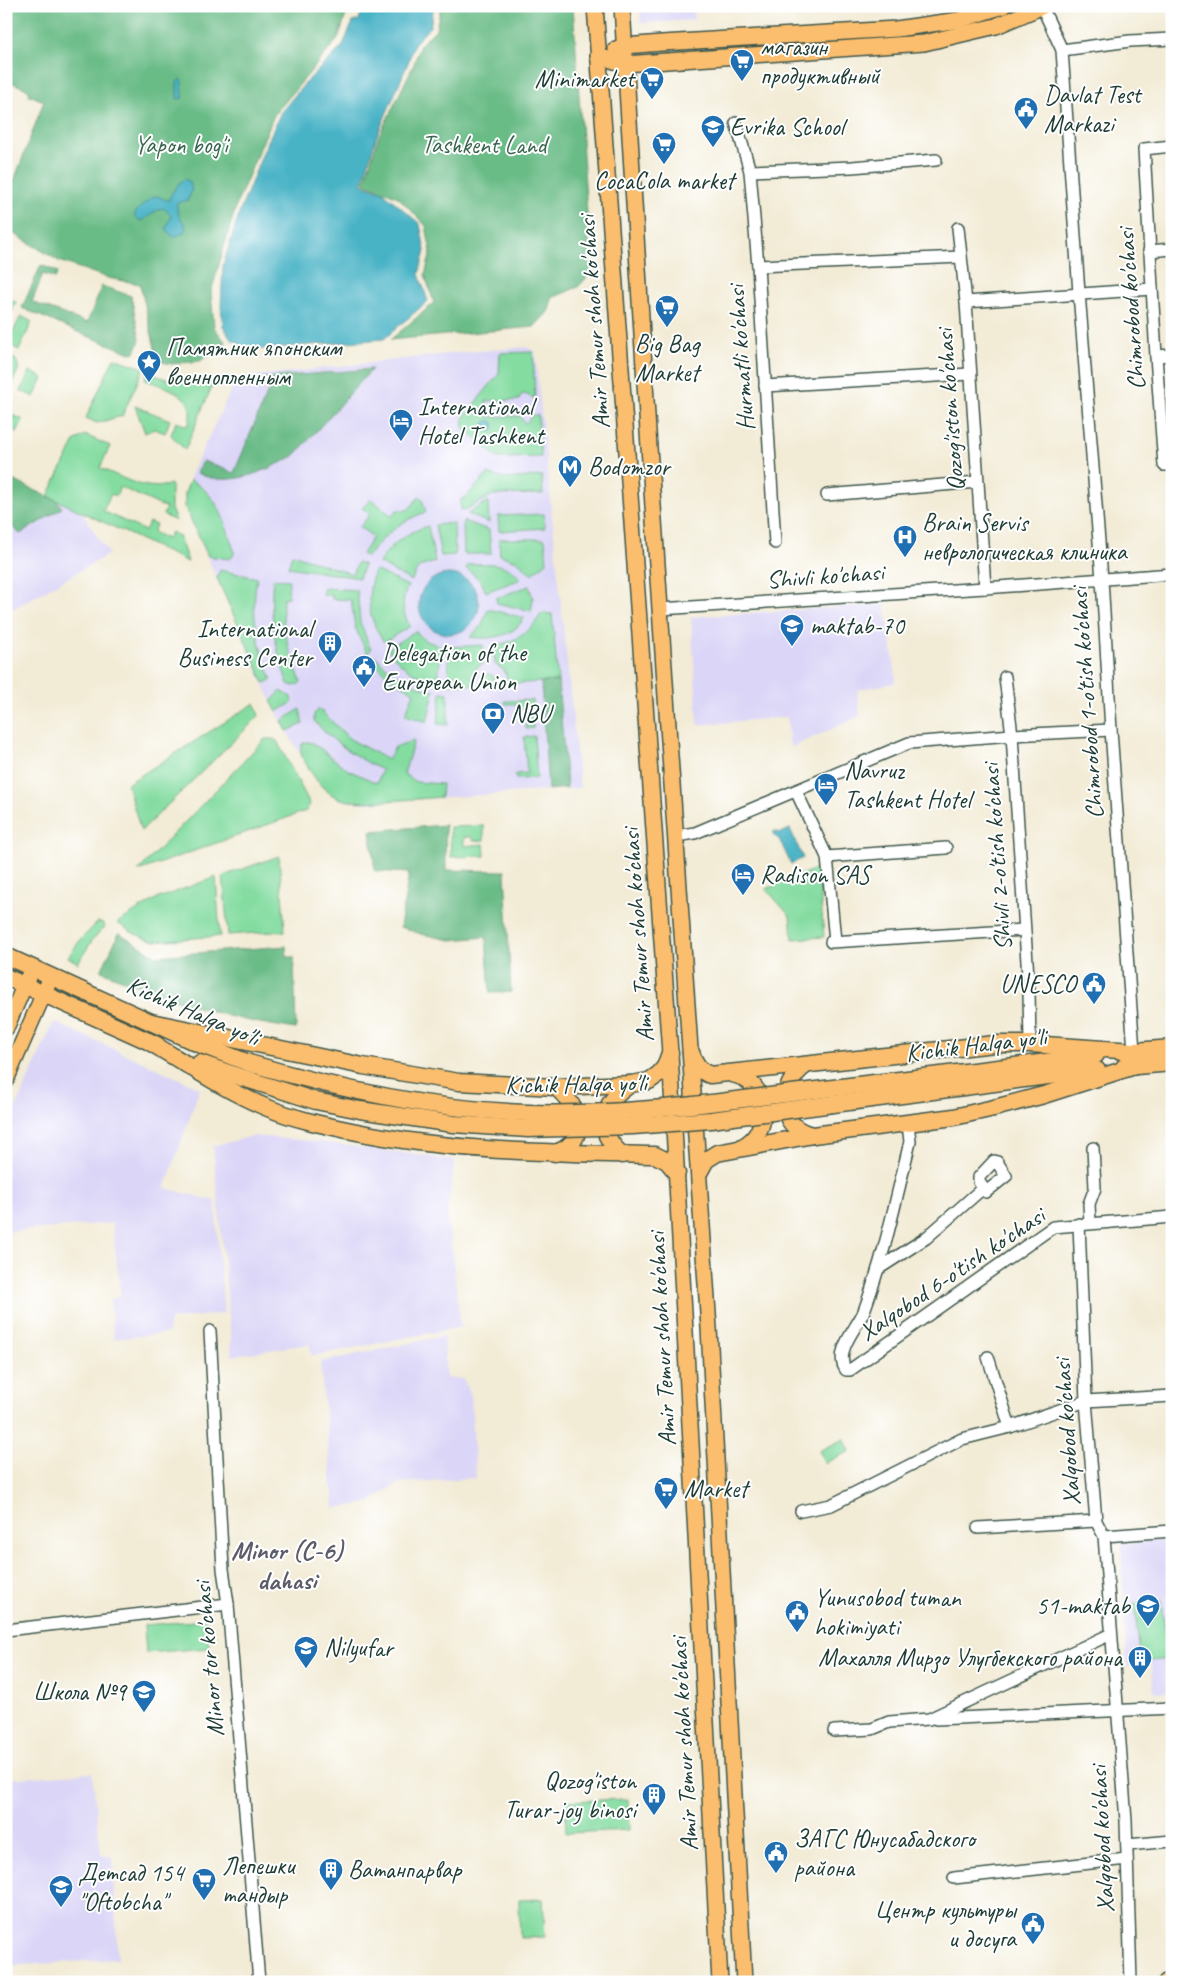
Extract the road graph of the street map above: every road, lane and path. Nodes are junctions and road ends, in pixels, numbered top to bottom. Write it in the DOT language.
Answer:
graph roads {
  1 [pos="595,6"];
  2 [pos="622,6"];
  3 [pos="1003,6"];
  4 [pos="1042,6"];
  5 [pos="1172,39"];
  6 [pos="624,46"];
  7 [pos="1062,50"];
  8 [pos="598,56"];
  9 [pos="625,64"];
  10 [pos="736,123"];
  11 [pos="1172,146"];
  12 [pos="936,160"];
  13 [pos="750,171"];
  14 [pos="958,228"];
  15 [pos="1172,249"];
  16 [pos="1150,251"];
  17 [pos="961,257"];
  18 [pos="758,266"];
  19 [pos="1152,289"];
  20 [pos="1079,293"];
  21 [pos="966,302"];
  22 [pos="1172,355"];
  23 [pos="1156,356"];
  24 [pos="970,374"];
  25 [pos="766,386"];
  26 [pos="1168,465"];
  27 [pos="978,482"];
  28 [pos="827,495"];
  29 [pos="775,543"];
  30 [pos="1172,574"];
  31 [pos="1102,579"];
  32 [pos="985,588"];
  33 [pos="660,608"];
  34 [pos="665,672"];
  35 [pos="643,674"];
  36 [pos="1005,677"];
  37 [pos="1110,730"];
  38 [pos="1012,735"];
  39 [pos="796,792"];
  40 [pos="676,836"];
  41 [pos="946,848"];
  42 [pos="827,857"];
  43 [pos="1024,930"];
  44 [pos="6,956"];
  45 [pos="32,968"];
  46 [pos="6,977"];
  47 [pos="51,977"];
  48 [pos="25,986"];
  49 [pos="44,994"];
  50 [pos="151,1022"];
  51 [pos="6,1028"];
  52 [pos="1029,1039"];
  53 [pos="148,1041"];
  54 [pos="1172,1048"];
  55 [pos="691,1052"];
  56 [pos="670,1053"];
  57 [pos="1134,1058"];
  58 [pos="1172,1064"];
  59 [pos="806,1065"];
  60 [pos="246,1070"];
  61 [pos="732,1073"];
  62 [pos="6,1080"];
  63 [pos="631,1084"];
  64 [pos="555,1087"];
  65 [pos="908,1124"];
  66 [pos="813,1135"];
  67 [pos="740,1148"];
  68 [pos="1093,1148"];
  69 [pos="552,1154"];
  70 [pos="622,1155"];
  71 [pos="700,1171"];
  72 [pos="677,1173"];
  73 [pos="983,1188"];
  74 [pos="1172,1217"];
  75 [pos="1085,1224"];
  76 [pos="878,1269"];
  77 [pos="210,1331"];
  78 [pos="988,1357"];
  79 [pos="713,1395"];
  80 [pos="1172,1396"];
  81 [pos="690,1398"];
  82 [pos="1086,1401"];
  83 [pos="1010,1428"];
  84 [pos="801,1511"];
  85 [pos="1096,1521"];
  86 [pos="978,1528"];
  87 [pos="1172,1531"];
  88 [pos="1104,1536"];
  89 [pos="228,1604"];
  90 [pos="6,1630"];
  91 [pos="1111,1634"];
  92 [pos="1172,1708"];
  93 [pos="1118,1710"];
  94 [pos="929,1719"];
  95 [pos="834,1731"];
  96 [pos="735,1802"];
  97 [pos="711,1806"];
  98 [pos="1172,1842"];
  99 [pos="1127,1844"];
  100 [pos="1127,1859"];
  101 [pos="954,1878"];
  102 [pos="1172,1981"];
  103 [pos="259,1982"];
  104 [pos="720,1982"];
  105 [pos="744,1982"];
  106 [pos="1131,1982"];
  107 [pos="1166,1982"];
  1 -- 8 [label="main road, Amir Temur shoh ko'chasi"];
  2 -- 6 [label="main road, Amir Temur shoh ko'chasi"];
  3 -- 6 [label="main road"];
  4 -- 7 [label="street, Chimrobod 1-o'tish ko'chasi"];
  4 -- 9 [label="main road"];
  5 -- 7 [label="street"];
  6 -- 8 [label="main road"];
  6 -- 9 [label="main road, Amir Temur shoh ko'chasi"];
  7 -- 20 [label="street, Chimrobod 1-o'tish ko'chasi"];
  8 -- 9 [label="main road"];
  8 -- 35 [label="main road, Amir Temur shoh ko'chasi"];
  9 -- 33 [label="main road, Amir Temur shoh ko'chasi"];
  10 -- 13 [label="street, Hurmatli ko'chasi"];
  11 -- 16 [label="street, Chimrobod ko'chasi"];
  12 -- 13 [label="street"];
  13 -- 18 [label="street, Hurmatli ko'chasi"];
  14 -- 17 [label="street, Qozog'iston ko'chasi"];
  15 -- 16 [label="street"];
  16 -- 19 [label="street, Chimrobod ko'chasi"];
  17 -- 18 [label="street"];
  17 -- 21 [label="street, Qozog'iston ko'chasi"];
  18 -- 25 [label="street, Hurmatli ko'chasi"];
  19 -- 20 [label="street"];
  19 -- 23 [label="street, Chimrobod ko'chasi"];
  20 -- 21 [label="street"];
  20 -- 31 [label="street, Chimrobod 1-o'tish ko'chasi"];
  21 -- 24 [label="street, Qozog'iston ko'chasi"];
  22 -- 23 [label="street"];
  23 -- 26 [label="street, Chimrobod ko'chasi"];
  24 -- 25 [label="street"];
  24 -- 27 [label="street, Qozog'iston ko'chasi"];
  25 -- 29 [label="street, Hurmatli ko'chasi"];
  27 -- 28 [label="street"];
  27 -- 32 [label="street, Qozog'iston ko'chasi"];
  30 -- 31 [label="street, Shivli ko'chasi"];
  31 -- 32 [label="street, Shivli ko'chasi"];
  31 -- 37 [label="street, Chimrobod 1-o'tish ko'chasi"];
  32 -- 33 [label="street, Shivli ko'chasi"];
  33 -- 34 [label="main road, Amir Temur shoh ko'chasi"];
  34 -- 35 [label="main road"];
  34 -- 40 [label="main road, Amir Temur shoh ko'chasi"];
  35 -- 56 [label="main road, Amir Temur shoh ko'chasi"];
  36 -- 38 [label="street, Shivli 2-o'tish ko'chasi"];
  37 -- 38 [label="street"];
  37 -- 57 [label="street, Chimrobod 1-o'tish ko'chasi"];
  38 -- 39 [label="street"];
  38 -- 43 [label="street, Shivli 2-o'tish ko'chasi"];
  39 -- 40 [label="street"];
  39 -- 42 [label="street"];
  40 -- 55 [label="main road, Amir Temur shoh ko'chasi"];
  41 -- 42 [label="street"];
  42 -- 43 [label="street"];
  43 -- 52 [label="street, Shivli 2-o'tish ko'chasi"];
  44 -- 45 [label="highway, Kichik Halqa yo'li"];
  45 -- 47 [label="highway, Kichik Halqa yo'li"];
  45 -- 48 [label="main road"];
  46 -- 48 [label="highway, Kichik Halqa yo'li"];
  47 -- 49 [label="main road"];
  47 -- 50 [label="highway, Kichik Halqa yo'li"];
  48 -- 49 [label="highway, Kichik Halqa yo'li"];
  48 -- 51 [label="main road"];
  49 -- 53 [label="highway, Kichik Halqa yo'li"];
  49 -- 62 [label="main road"];
  50 -- 60 [label="highway, Kichik Halqa yo'li"];
  50 -- 64 [label="highway"];
  52 -- 57 [label="highway"];
  52 -- 59 [label="highway"];
  53 -- 60 [label="highway, Kichik Halqa yo'li"];
  53 -- 69 [label="highway"];
  54 -- 57 [label="highway, Kichik Halqa yo'li"];
  55 -- 61 [label="highway"];
  55 -- 71 [label="main road, Amir Temur shoh ko'chasi"];
  56 -- 63 [label="highway"];
  56 -- 72 [label="main road, Amir Temur shoh ko'chasi"];
  57 -- 58 [label="highway, Kichik Halqa yo'li"];
  57 -- 60 [label="highway, Kichik Halqa yo'li, bridge"];
  57 -- 65 [label="highway"];
  59 -- 61 [label="highway"];
  59 -- 66 [label="highway"];
  61 -- 67 [label="highway"];
  63 -- 64 [label="highway"];
  63 -- 70 [label="highway"];
  64 -- 69 [label="highway"];
  65 -- 66 [label="highway"];
  65 -- 76 [label="street"];
  66 -- 67 [label="highway"];
  67 -- 71 [label="highway"];
  68 -- 75 [label="street, Xalqobod ko'chasi"];
  69 -- 70 [label="highway"];
  70 -- 72 [label="highway"];
  71 -- 79 [label="main road, Amir Temur shoh ko'chasi"];
  72 -- 81 [label="main road, Amir Temur shoh ko'chasi"];
  73 -- 76 [label="street"];
  74 -- 75 [label="street, Xalqobod 6-o'tish ko'chasi"];
  75 -- 76 [label="street, Xalqobod 6-o'tish ko'chasi"];
  75 -- 82 [label="street, Xalqobod ko'chasi"];
  77 -- 89 [label="street, Minor tor ko'chasi"];
  78 -- 83 [label="street"];
  79 -- 81 [label="main road"];
  79 -- 96 [label="main road, Amir Temur shoh ko'chasi"];
  80 -- 82 [label="street"];
  81 -- 97 [label="main road, Amir Temur shoh ko'chasi"];
  82 -- 83 [label="street"];
  82 -- 85 [label="street, Xalqobod ko'chasi"];
  83 -- 84 [label="street"];
  85 -- 86 [label="street"];
  85 -- 88 [label="street, Xalqobod ko'chasi"];
  87 -- 88 [label="street"];
  88 -- 91 [label="street, Xalqobod ko'chasi"];
  89 -- 90 [label="street"];
  89 -- 103 [label="street, Minor tor ko'chasi"];
  91 -- 93 [label="street, Xalqobod ko'chasi"];
  91 -- 94 [label="street"];
  92 -- 93 [label="street"];
  93 -- 94 [label="street"];
  93 -- 99 [label="street, Xalqobod ko'chasi"];
  94 -- 95 [label="street"];
  96 -- 97 [label="main road"];
  96 -- 105 [label="main road, Amir Temur shoh ko'chasi"];
  97 -- 104 [label="main road, Amir Temur shoh ko'chasi"];
  98 -- 99 [label="street"];
  99 -- 100 [label="street, Xalqobod ko'chasi"];
  100 -- 101 [label="street"];
  100 -- 106 [label="street, Xalqobod ko'chasi"];
  102 -- 107 [label="main road"];
}
